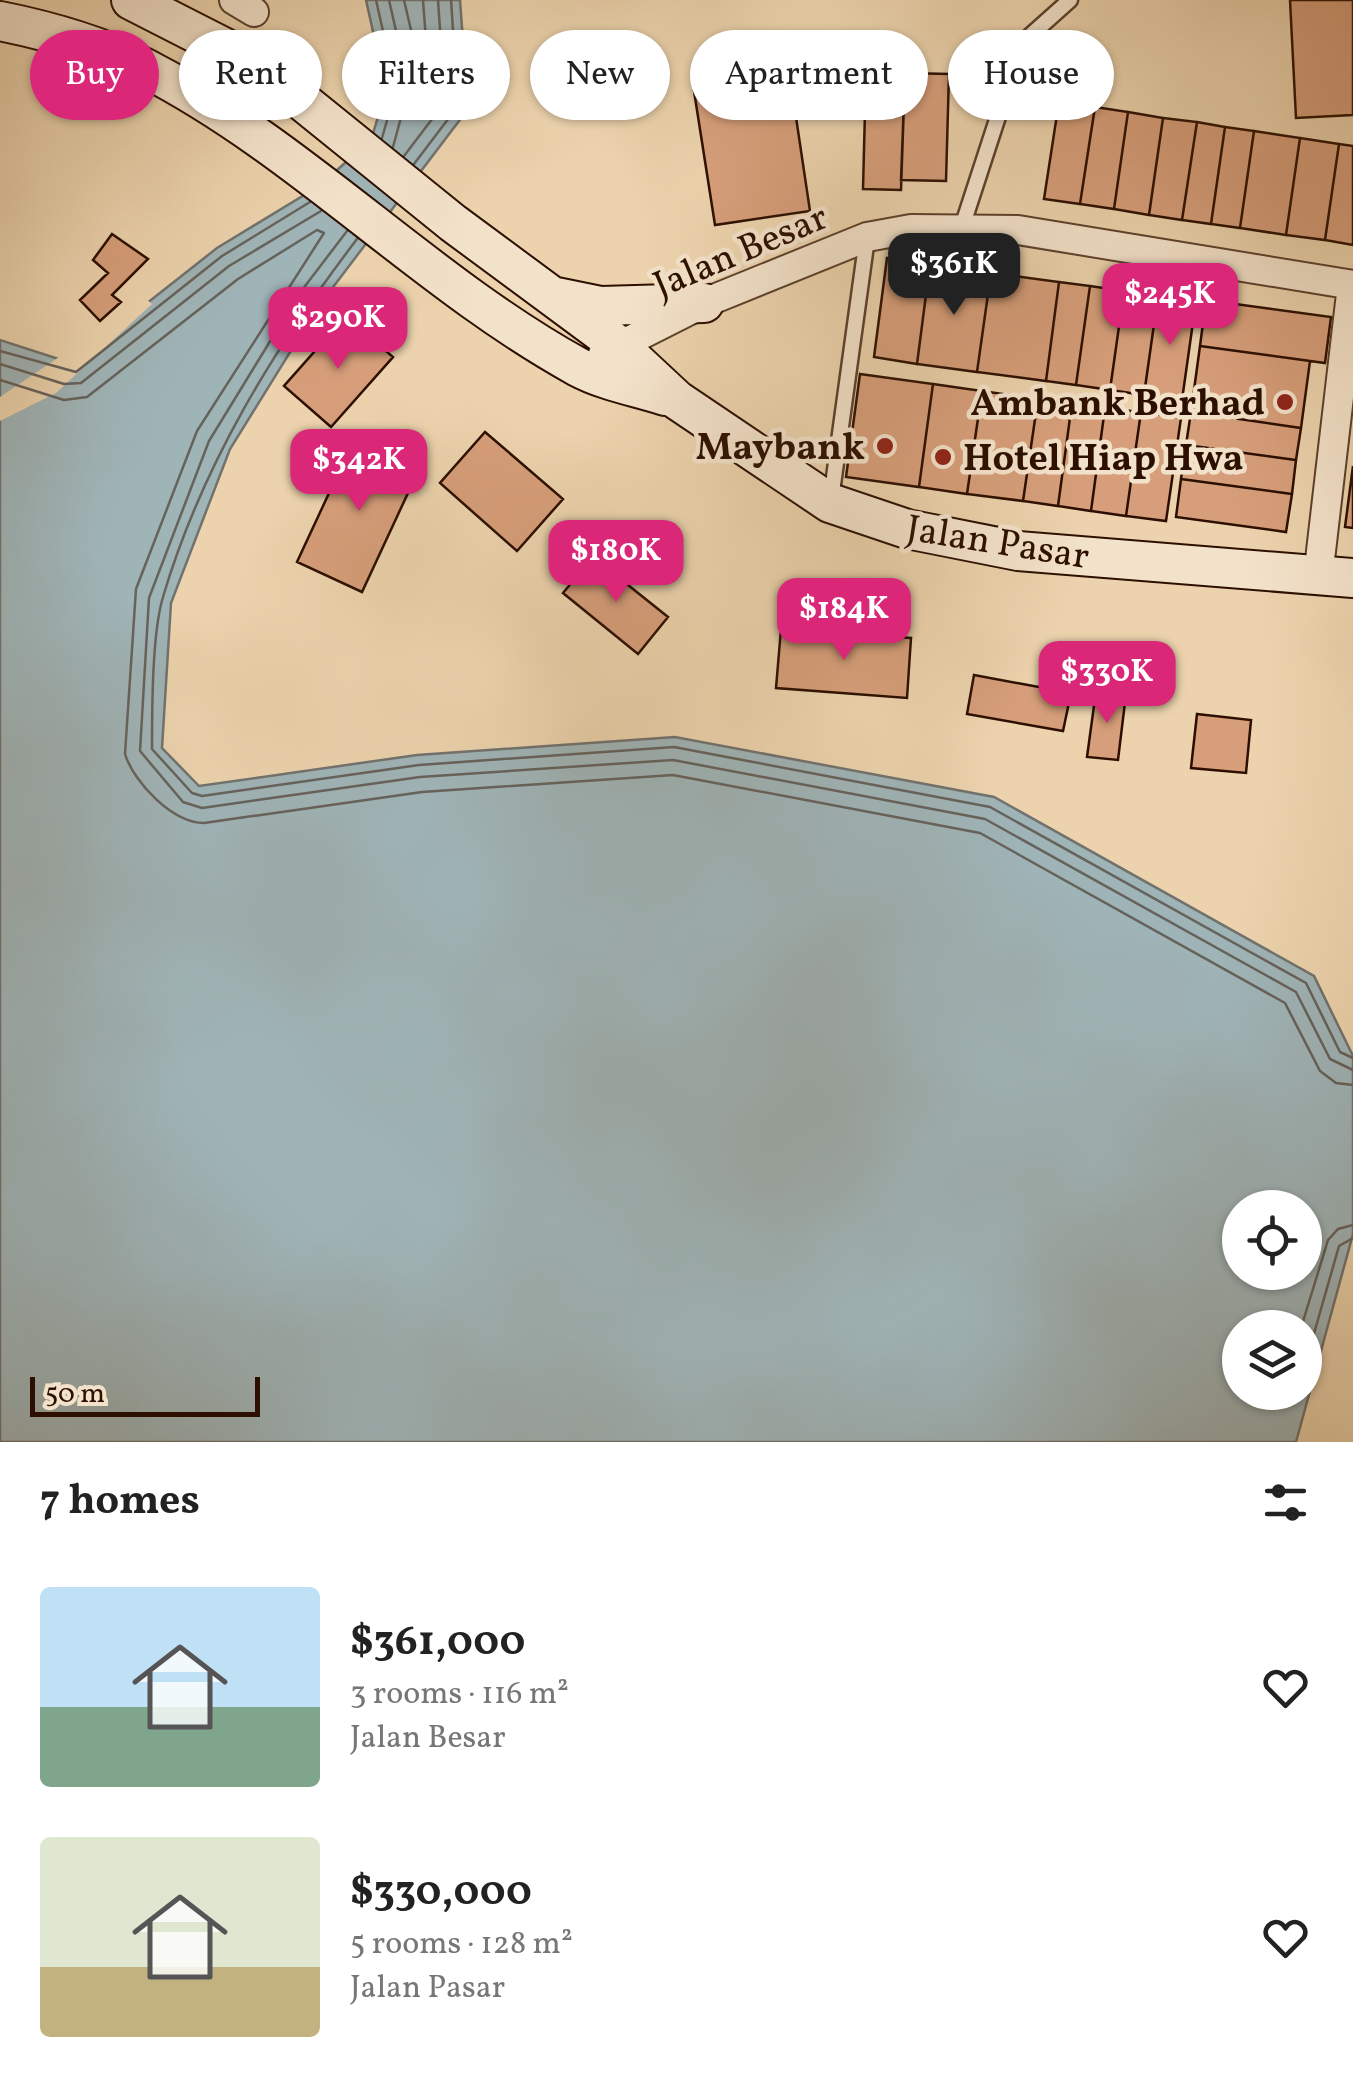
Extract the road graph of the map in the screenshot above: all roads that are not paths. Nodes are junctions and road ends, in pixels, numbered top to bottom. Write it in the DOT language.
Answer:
graph roads {
  1 [pos="132,0"];
  2 [pos="1070,0"];
  3 [pos="0,20"];
  4 [pos="962,227"];
  5 [pos="867,238"];
  6 [pos="1352,285"];
  7 [pos="550,296"];
  8 [pos="704,302"];
  9 [pos="618,345"];
  10 [pos="581,369"];
  11 [pos="677,400"];
  12 [pos="830,503"];
  13 [pos="1335,578"];
  1 -- 7 [label="main road"];
  2 -- 4 [label="lane"];
  3 -- 10 [label="main road"];
  4 -- 5 [label="street, Jalan Besar"];
  4 -- 6 [label="street, Jalan Besar"];
  5 -- 8 [label="street, Jalan Besar"];
  5 -- 12 [label="lane"];
  6 -- 13 [label="street"];
  7 -- 8 [label="main road"];
  7 -- 9 [label="main road"];
  8 -- 9 [label="street, Jalan Besar"];
  9 -- 10 [label="street, Jalan Besar"];
  9 -- 11 [label="main road"];
  10 -- 11 [label="main road"];
  11 -- 12 [label="main road, Jalan Pasar"];
  12 -- 13 [label="main road, Jalan Pasar"];
}
